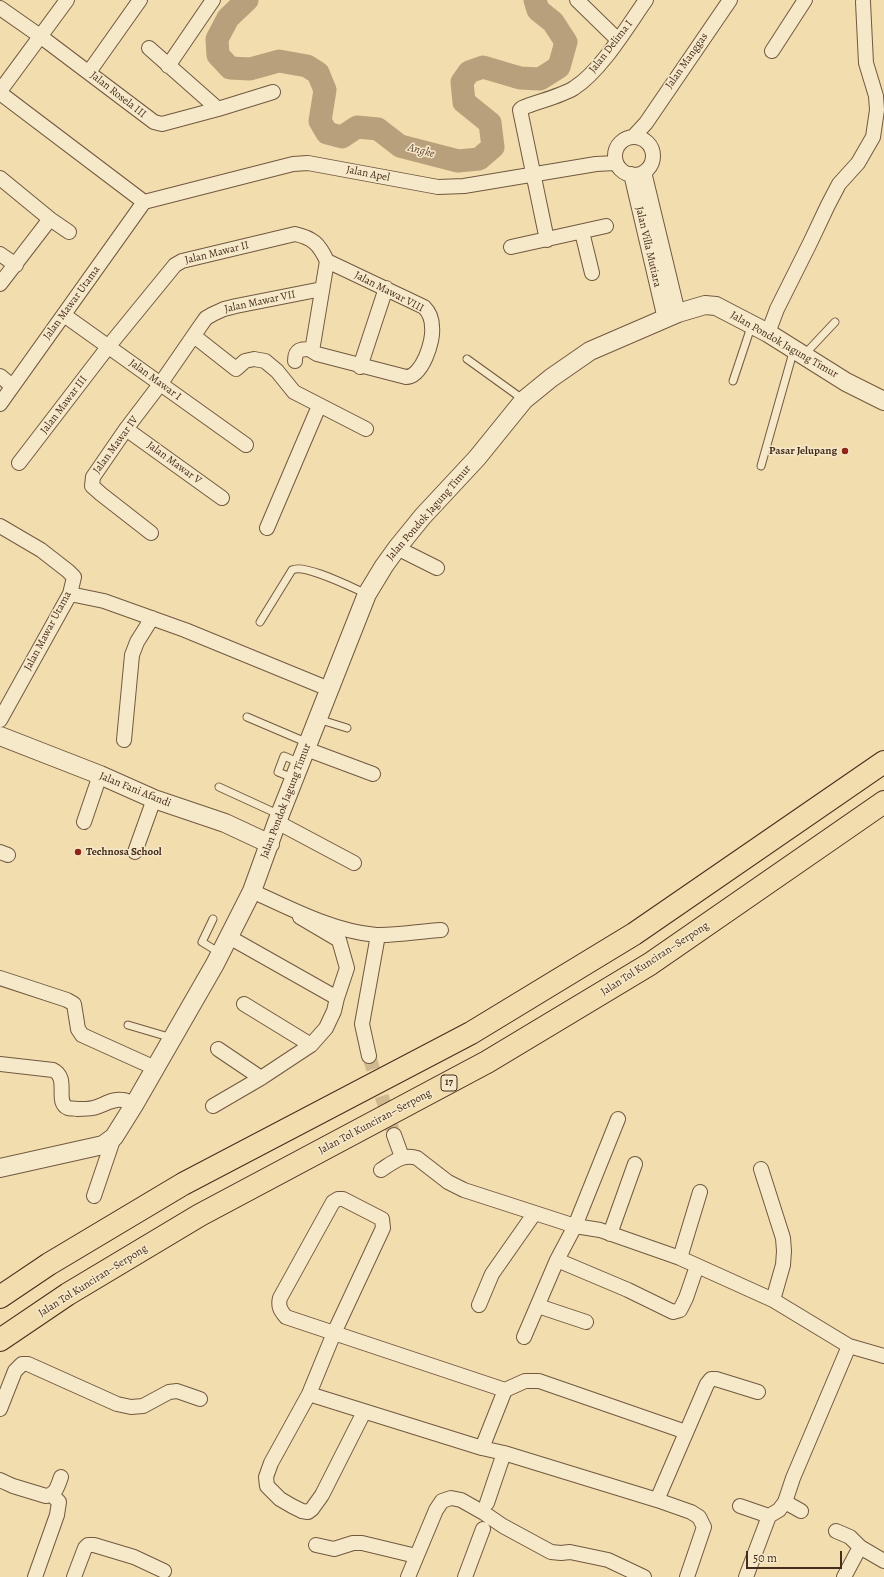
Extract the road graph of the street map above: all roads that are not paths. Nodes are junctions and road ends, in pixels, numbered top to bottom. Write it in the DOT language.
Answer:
graph roads {
  1 [pos="67,0"];
  2 [pos="140,0"];
  3 [pos="213,0"];
  4 [pos="577,0"];
  5 [pos="646,0"];
  6 [pos="730,0"];
  7 [pos="806,0"];
  8 [pos="866,1"];
  9 [pos="0,8"];
  10 [pos="40,36"];
  11 [pos="618,40"];
  12 [pos="149,48"];
  13 [pos="772,51"];
  14 [pos="168,66"];
  15 [pos="89,72"];
  16 [pos="0,92"];
  17 [pos="273,92"];
  18 [pos="218,109"];
  19 [pos="640,138"];
  20 [pos="616,158"];
  21 [pos="638,173"];
  22 [pos="533,174"];
  23 [pos="0,178"];
  24 [pos="144,202"];
  25 [pos="50,219"];
  26 [pos="606,226"];
  27 [pos="70,232"];
  28 [pos="582,232"];
  29 [pos="547,240"];
  30 [pos="511,247"];
  31 [pos="0,254"];
  32 [pos="327,261"];
  33 [pos="16,265"];
  34 [pos="592,273"];
  35 [pos="0,284"];
  36 [pos="386,288"];
  37 [pos="322,289"];
  38 [pos="64,315"];
  39 [pos="671,316"];
  40 [pos="835,322"];
  41 [pos="752,324"];
  42 [pos="768,333"];
  43 [pos="194,336"];
  44 [pos="108,347"];
  45 [pos="311,349"];
  46 [pos="799,352"];
  47 [pos="467,359"];
  48 [pos="295,361"];
  49 [pos="360,366"];
  50 [pos="0,376"];
  51 [pos="733,381"];
  52 [pos="161,383"];
  53 [pos="12,386"];
  54 [pos="524,400"];
  55 [pos="884,401"];
  56 [pos="0,404"];
  57 [pos="319,406"];
  58 [pos="126,429"];
  59 [pos="366,429"];
  60 [pos="246,445"];
  61 [pos="19,463"];
  62 [pos="761,466"];
  63 [pos="222,498"];
  64 [pos="0,526"];
  65 [pos="267,528"];
  66 [pos="151,533"];
  67 [pos="397,548"];
  68 [pos="437,568"];
  69 [pos="70,594"];
  70 [pos="367,594"];
  71 [pos="152,618"];
  72 [pos="260,622"];
  73 [pos="329,689"];
  74 [pos="247,717"];
  75 [pos="318,719"];
  76 [pos="0,720"];
  77 [pos="347,728"];
  78 [pos="0,736"];
  79 [pos="124,740"];
  80 [pos="302,758"];
  81 [pos="884,762"];
  82 [pos="373,774"];
  83 [pos="100,775"];
  84 [pos="219,787"];
  85 [pos="154,799"];
  86 [pos="884,802"];
  87 [pos="279,818"];
  88 [pos="84,822"];
  89 [pos="270,844"];
  90 [pos="134,852"];
  91 [pos="354,863"];
  92 [pos="252,891"];
  93 [pos="300,917"];
  94 [pos="213,919"];
  95 [pos="441,930"];
  96 [pos="378,935"];
  97 [pos="229,937"];
  98 [pos="221,954"];
  99 [pos="0,978"];
  100 [pos="337,998"];
  101 [pos="244,1004"];
  102 [pos="128,1025"];
  103 [pos="173,1038"];
  104 [pos="311,1045"];
  105 [pos="218,1049"];
  106 [pos="369,1056"];
  107 [pos="0,1064"];
  108 [pos="155,1068"];
  109 [pos="261,1078"];
  110 [pos="134,1105"];
  111 [pos="213,1106"];
  112 [pos="618,1119"];
  113 [pos="394,1135"];
  114 [pos="114,1137"];
  115 [pos="402,1157"];
  116 [pos="635,1164"];
  117 [pos="0,1168"];
  118 [pos="761,1169"];
  119 [pos="381,1170"];
  120 [pos="700,1192"];
  121 [pos="94,1196"];
  122 [pos="534,1214"];
  123 [pos="575,1226"];
  124 [pos="610,1234"];
  125 [pos="680,1258"];
  126 [pos="557,1260"];
  127 [pos="697,1266"];
  128 [pos="0,1298"];
  129 [pos="773,1300"];
  130 [pos="479,1305"];
  131 [pos="538,1306"];
  132 [pos="586,1322"];
  133 [pos="334,1333"];
  134 [pos="524,1337"];
  135 [pos="0,1340"];
  136 [pos="849,1346"];
  137 [pos="884,1356"];
  138 [pos="505,1390"];
  139 [pos="758,1392"];
  140 [pos="309,1394"];
  141 [pos="200,1399"];
  142 [pos="0,1409"];
  143 [pos="364,1412"];
  144 [pos="686,1432"];
  145 [pos="482,1448"];
  146 [pos="504,1453"];
  147 [pos="61,1477"];
  148 [pos="0,1480"];
  149 [pos="51,1495"];
  150 [pos="657,1500"];
  151 [pos="785,1502"];
  152 [pos="487,1503"];
  153 [pos="740,1506"];
  154 [pos="801,1511"];
  155 [pos="770,1516"];
  156 [pos="483,1529"];
  157 [pos="836,1531"];
  158 [pos="316,1545"];
  159 [pos="860,1547"];
  160 [pos="416,1556"];
  161 [pos="883,1558"];
  162 [pos="164,1571"];
  163 [pos="36,1577"];
  164 [pos="74,1577"];
  165 [pos="408,1577"];
  166 [pos="465,1577"];
  167 [pos="644,1577"];
  168 [pos="687,1577"];
  169 [pos="746,1577"];
  170 [pos="844,1577"];
  1 -- 10 [label="street"];
  2 -- 15 [label="street"];
  3 -- 14 [label="street"];
  4 -- 11 [label="street"];
  5 -- 11 [label="street, Jalan Delima I"];
  6 -- 19 [label="street, Jalan Manggas"];
  7 -- 13 [label="street"];
  8 -- 42 [label="street"];
  9 -- 10 [label="street, Jalan Rosela III"];
  10 -- 15 [label="street, Jalan Rosela III"];
  10 -- 16 [label="street"];
  11 -- 22 [label="street, Jalan Delima I"];
  12 -- 14 [label="street"];
  14 -- 18 [label="street"];
  15 -- 18 [label="street, Jalan Rosela III"];
  16 -- 24 [label="street"];
  17 -- 18 [label="street, Jalan Rosela III"];
  19 -- 20 [label="street"];
  19 -- 21 [label="street"];
  20 -- 21 [label="street"];
  20 -- 22 [label="street, Jalan Apel"];
  21 -- 39 [label="street, Jalan Villa Mutiara"];
  22 -- 24 [label="street, Jalan Apel"];
  22 -- 29 [label="street"];
  23 -- 25 [label="street"];
  24 -- 38 [label="street, Jalan Mawar Utama"];
  25 -- 27 [label="street"];
  25 -- 33 [label="street"];
  26 -- 28 [label="street"];
  28 -- 29 [label="street"];
  28 -- 34 [label="street"];
  29 -- 30 [label="street"];
  31 -- 33 [label="street"];
  32 -- 36 [label="street, Jalan Mawar VIII"];
  32 -- 37 [label="street"];
  32 -- 44 [label="street, Jalan Mawar II"];
  33 -- 35 [label="street"];
  36 -- 49 [label="street"];
  36 -- 49 [label="street, Jalan Mawar VIII"];
  37 -- 43 [label="street, Jalan Mawar VII"];
  37 -- 45 [label="street"];
  38 -- 44 [label="street, Jalan Mawar I"];
  38 -- 53 [label="street, Jalan Mawar Utama"];
  39 -- 41 [label="street, Jalan Pondok Jagung Timur"];
  39 -- 54 [label="street, Jalan Pondok Jagung Timur"];
  40 -- 46 [label="lane"];
  41 -- 42 [label="street, Jalan Pondok Jagung Timur"];
  41 -- 51 [label="lane"];
  42 -- 46 [label="street, Jalan Pondok Jagung Timur"];
  43 -- 52 [label="street, Jalan Mawar VII"];
  43 -- 57 [label="street"];
  44 -- 52 [label="street, Jalan Mawar I"];
  44 -- 61 [label="street, Jalan Mawar III"];
  45 -- 48 [label="street"];
  45 -- 49 [label="street, Jalan Mawar VIII"];
  46 -- 55 [label="street, Jalan Pondok Jagung Timur"];
  46 -- 62 [label="lane"];
  47 -- 54 [label="lane"];
  50 -- 53 [label="street"];
  52 -- 58 [label="street, Jalan Mawar IV"];
  52 -- 60 [label="street, Jalan Mawar I"];
  53 -- 56 [label="street, Jalan Mawar Utama"];
  54 -- 67 [label="street, Jalan Pondok Jagung Timur"];
  57 -- 59 [label="street"];
  57 -- 65 [label="street"];
  58 -- 63 [label="street, Jalan Mawar V"];
  58 -- 66 [label="street, Jalan Mawar IV"];
  64 -- 69 [label="street, Jalan Mawar Utama"];
  67 -- 68 [label="street"];
  67 -- 70 [label="street, Jalan Pondok Jagung Timur"];
  69 -- 71 [label="street"];
  69 -- 76 [label="street, Jalan Mawar Utama"];
  70 -- 72 [label="lane"];
  70 -- 73 [label="street, Jalan Pondok Jagung Timur"];
  71 -- 73 [label="street"];
  71 -- 79 [label="street"];
  73 -- 75 [label="street, Jalan Pondok Jagung Timur"];
  74 -- 80 [label="lane"];
  75 -- 77 [label="lane"];
  75 -- 80 [label="street, Jalan Pondok Jagung Timur"];
  78 -- 83 [label="street, Jalan Fani Afandi"];
  80 -- 82 [label="street"];
  80 -- 87 [label="street, Jalan Pondok Jagung Timur"];
  81 -- 128 [label="highway"];
  83 -- 85 [label="street, Jalan Fani Afandi"];
  83 -- 88 [label="street"];
  84 -- 87 [label="lane"];
  85 -- 89 [label="street, Jalan Fani Afandi"];
  85 -- 90 [label="street"];
  86 -- 135 [label="highway, Jalan Tol Kunciran–Serpong / 17"];
  87 -- 89 [label="street, Jalan Pondok Jagung Timur"];
  87 -- 91 [label="street"];
  89 -- 92 [label="street, Jalan Pondok Jagung Timur"];
  92 -- 96 [label="street"];
  92 -- 97 [label="street, Jalan Pondok Jagung Timur"];
  93 -- 100 [label="street"];
  94 -- 98 [label="lane"];
  95 -- 96 [label="street"];
  96 -- 106 [label="street"];
  97 -- 98 [label="street, Jalan Pondok Jagung Timur"];
  97 -- 100 [label="street"];
  98 -- 103 [label="street, Jalan Pondok Jagung Timur"];
  99 -- 108 [label="street"];
  100 -- 104 [label="street"];
  101 -- 104 [label="street"];
  102 -- 103 [label="lane"];
  103 -- 108 [label="street, Jalan Pondok Jagung Timur"];
  104 -- 109 [label="street"];
  105 -- 109 [label="street"];
  107 -- 110 [label="street"];
  108 -- 110 [label="street, Jalan Pondok Jagung Timur"];
  109 -- 111 [label="street"];
  110 -- 114 [label="street, Jalan Pondok Jagung Timur"];
  112 -- 123 [label="street"];
  113 -- 115 [label="street"];
  114 -- 117 [label="street"];
  114 -- 121 [label="street, Jalan Pondok Jagung Timur"];
  115 -- 119 [label="street"];
  115 -- 122 [label="street"];
  116 -- 124 [label="street"];
  118 -- 129 [label="street"];
  120 -- 125 [label="street"];
  122 -- 123 [label="street"];
  122 -- 130 [label="street"];
  123 -- 124 [label="street"];
  123 -- 126 [label="street"];
  124 -- 125 [label="street"];
  125 -- 127 [label="street"];
  126 -- 127 [label="street"];
  126 -- 131 [label="street"];
  127 -- 129 [label="street"];
  129 -- 136 [label="street"];
  131 -- 132 [label="street"];
  131 -- 134 [label="street"];
  133 -- 133 [label="street"];
  133 -- 138 [label="street"];
  133 -- 140 [label="street"];
  136 -- 137 [label="street"];
  136 -- 151 [label="street"];
  138 -- 144 [label="street"];
  138 -- 145 [label="street"];
  139 -- 144 [label="street"];
  140 -- 143 [label="street"];
  140 -- 143 [label="street"];
  141 -- 142 [label="street"];
  143 -- 145 [label="street"];
  144 -- 150 [label="street"];
  145 -- 146 [label="street"];
  146 -- 150 [label="street"];
  146 -- 152 [label="street"];
  147 -- 149 [label="street"];
  148 -- 149 [label="street"];
  149 -- 163 [label="street"];
  150 -- 168 [label="street"];
  151 -- 154 [label="street"];
  151 -- 155 [label="street"];
  153 -- 155 [label="street"];
  155 -- 169 [label="street"];
  156 -- 166 [label="street"];
  157 -- 159 [label="street"];
  158 -- 160 [label="street"];
  159 -- 161 [label="street"];
  159 -- 170 [label="street"];
  160 -- 165 [label="street"];
  160 -- 167 [label="street"];
  162 -- 164 [label="street"];
}
